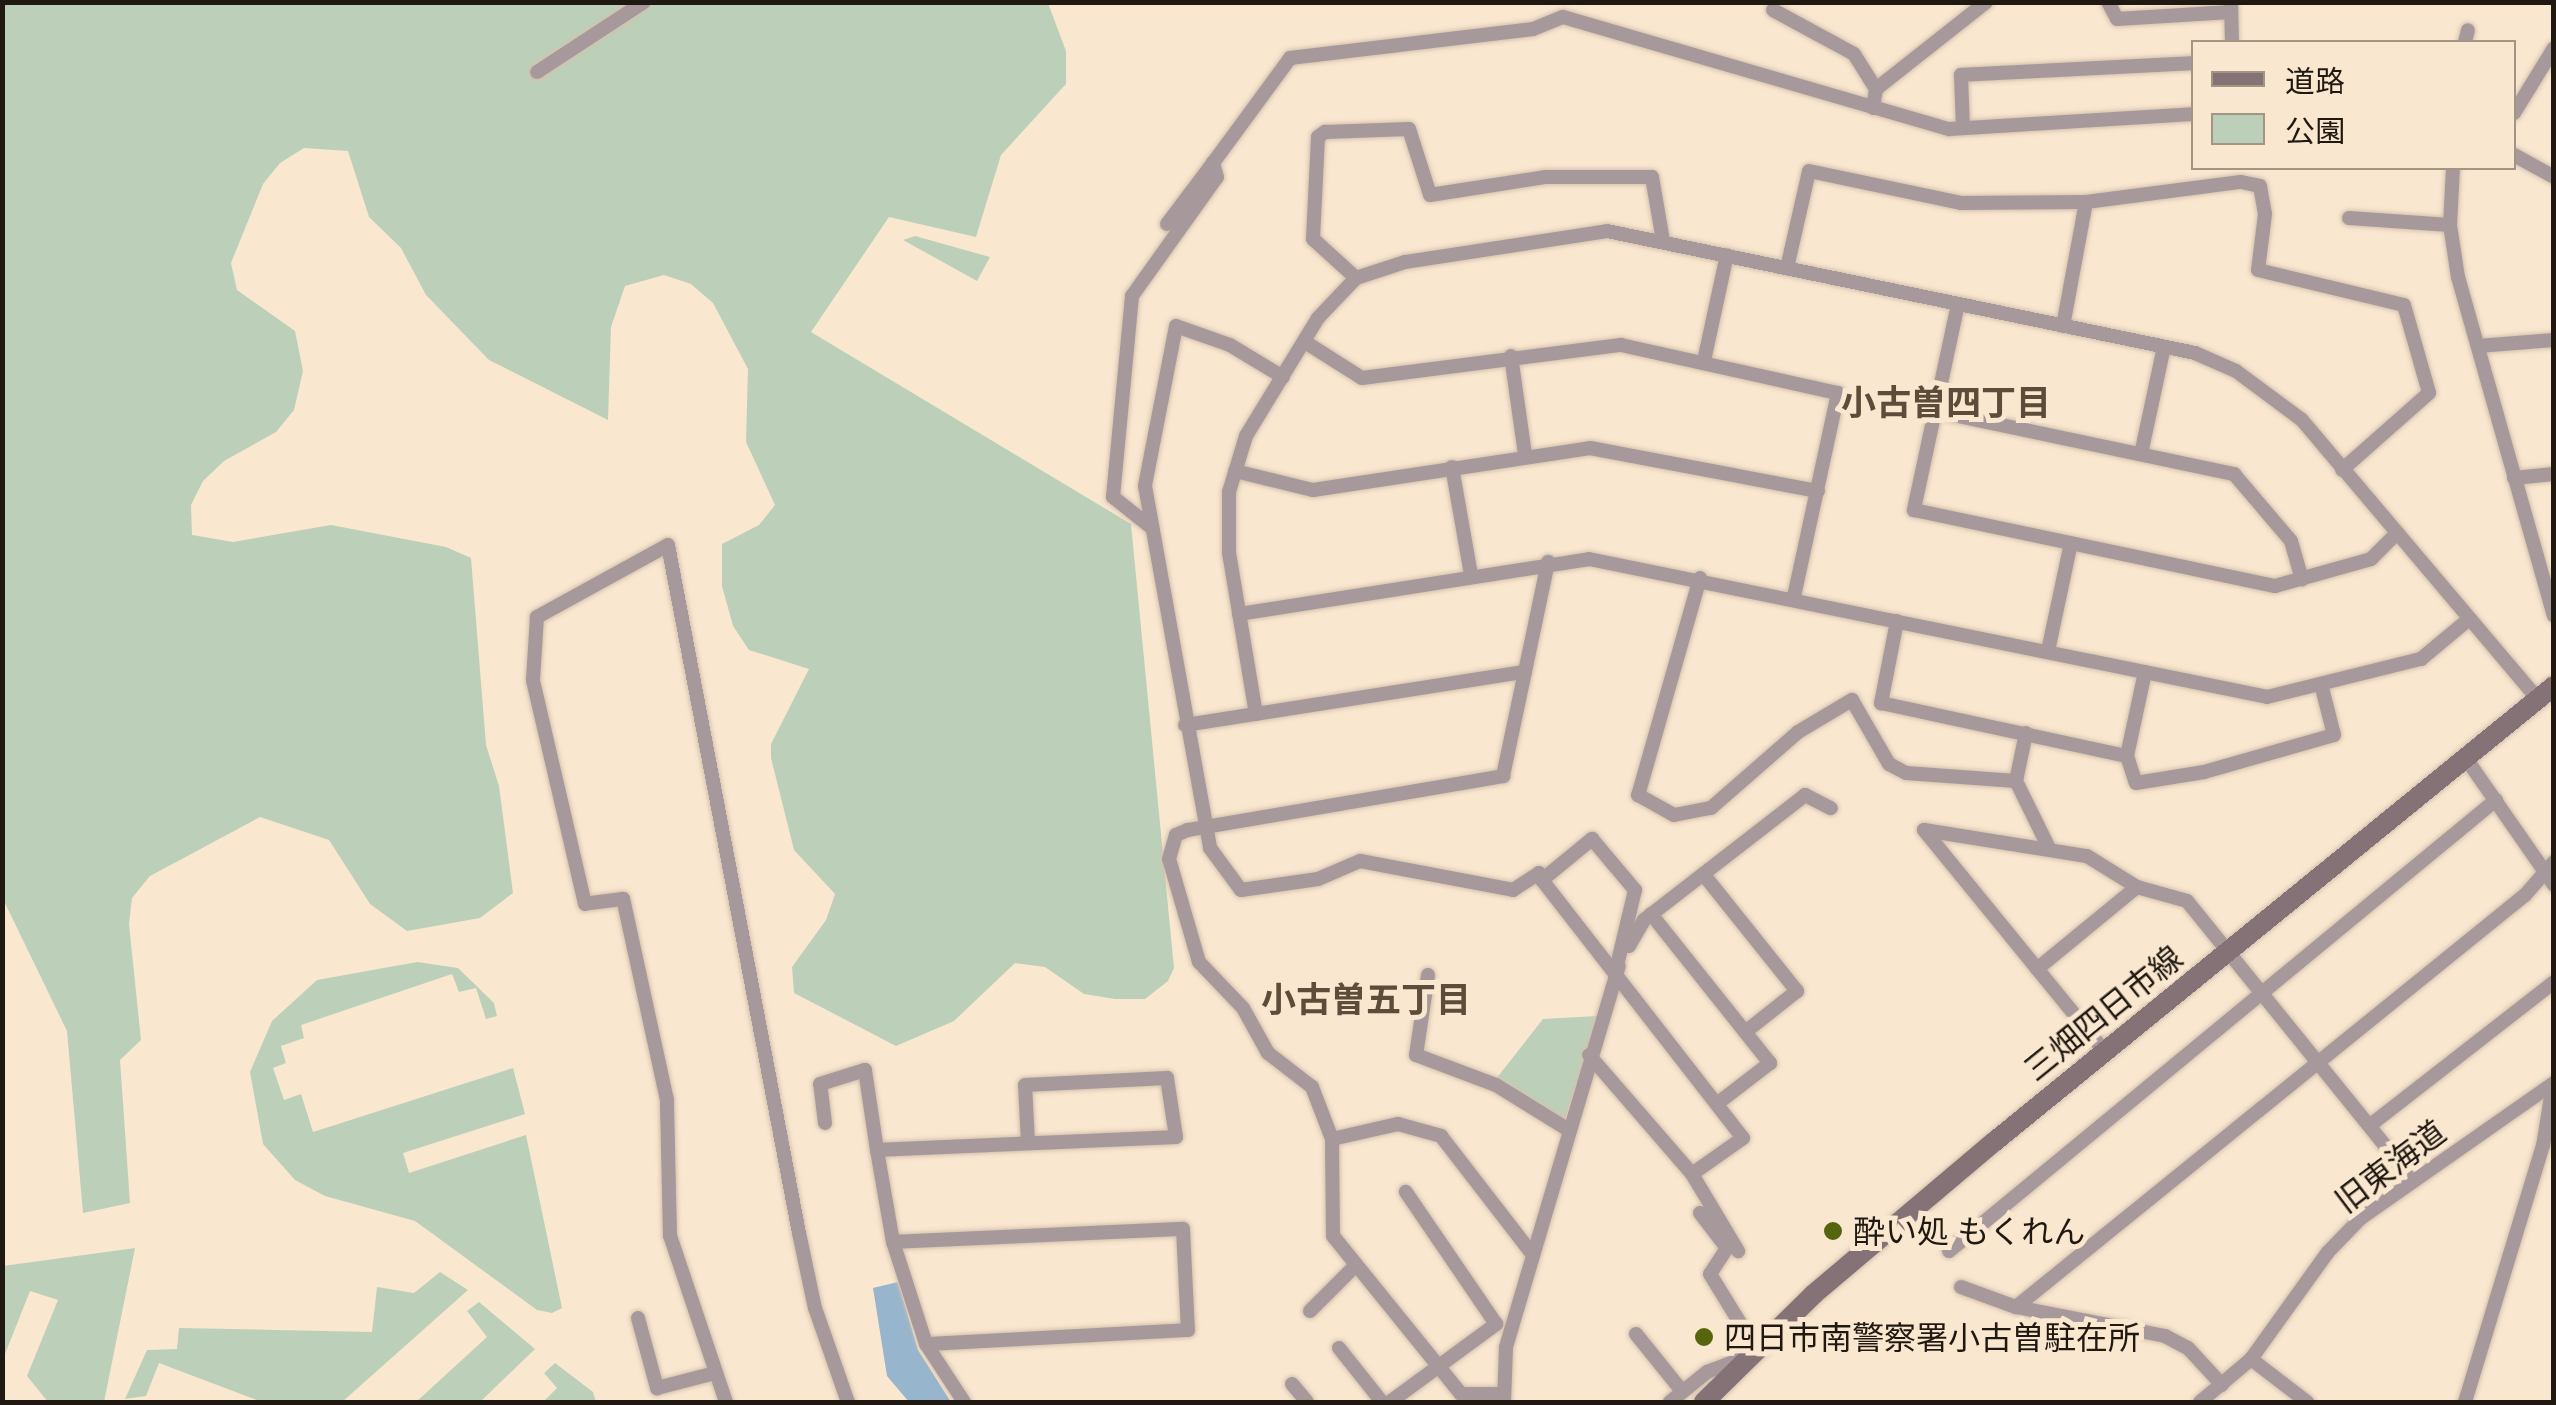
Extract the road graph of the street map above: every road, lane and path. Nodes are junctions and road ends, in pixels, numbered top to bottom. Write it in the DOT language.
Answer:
graph roads {
  1 [pos="644,2"];
  2 [pos="1986,2"];
  3 [pos="2108,2"];
  4 [pos="2231,7"];
  5 [pos="1773,10"];
  6 [pos="2232,40"];
  7 [pos="2554,48"];
  8 [pos="2191,63"];
  9 [pos="537,72"];
  10 [pos="1876,88"];
  11 [pos="1873,108"];
  12 [pos="2516,110"];
  13 [pos="2191,114"];
  14 [pos="1963,128"];
  15 [pos="2516,156"];
  16 [pos="1214,163"];
  17 [pos="2453,170"];
  18 [pos="2554,177"];
  19 [pos="2086,202"];
  20 [pos="2349,218"];
  21 [pos="1167,224"];
  22 [pos="2450,225"];
  23 [pos="1662,241"];
  24 [pos="1728,255"];
  25 [pos="1787,268"];
  26 [pos="1356,278"];
  27 [pos="1958,304"];
  28 [pos="2063,326"];
  29 [pos="2554,340"];
  30 [pos="1305,342"];
  31 [pos="2478,346"];
  32 [pos="2164,348"];
  33 [pos="1511,356"];
  34 [pos="1704,361"];
  35 [pos="1283,377"];
  36 [pos="1936,411"];
  37 [pos="1526,454"];
  38 [pos="2141,454"];
  39 [pos="1452,467"];
  40 [pos="2342,470"];
  41 [pos="1235,471"];
  42 [pos="2554,474"];
  43 [pos="2514,478"];
  44 [pos="1818,490"];
  45 [pos="1152,528"];
  46 [pos="2397,532"];
  47 [pos="2072,543"];
  48 [pos="1548,562"];
  49 [pos="1471,574"];
  50 [pos="1700,578"];
  51 [pos="2302,579"];
  52 [pos="1794,597"];
  53 [pos="1239,614"];
  54 [pos="2554,616"];
  55 [pos="2469,618"];
  56 [pos="1897,621"];
  57 [pos="2048,651"];
  58 [pos="1525,672"];
  59 [pos="2145,672"];
  60 [pos="2322,688"];
  61 [pos="2546,693"];
  62 [pos="1256,714"];
  63 [pos="1186,726"];
  64 [pos="2026,733"];
  65 [pos="2126,756"];
  66 [pos="2466,757"];
  67 [pos="2016,780"];
  68 [pos="2496,800"];
  69 [pos="1831,808"];
  70 [pos="1204,827"];
  71 [pos="2048,846"];
  72 [pos="2551,874"];
  73 [pos="1704,875"];
  74 [pos="1542,880"];
  75 [pos="2136,887"];
  76 [pos="1651,914"];
  77 [pos="2229,949"];
  78 [pos="2037,968"];
  79 [pos="1615,974"];
  80 [pos="1428,975"];
  81 [pos="2554,982"];
  82 [pos="2261,992"];
  83 [pos="1745,1032"];
  84 [pos="2104,1051"];
  85 [pos="1590,1055"];
  86 [pos="2318,1058"];
  87 [pos="2553,1084"];
  88 [pos="1718,1103"];
  89 [pos="825,1123"];
  90 [pos="2373,1124"];
  91 [pos="1568,1130"];
  92 [pos="1332,1139"];
  93 [pos="1028,1143"];
  94 [pos="877,1150"];
  95 [pos="1692,1174"];
  96 [pos="2413,1180"];
  97 [pos="1406,1192"];
  98 [pos="1700,1213"];
  99 [pos="894,1242"];
  100 [pos="1738,1251"];
  101 [pos="1949,1251"];
  102 [pos="1533,1255"];
  103 [pos="1356,1265"];
  104 [pos="1961,1287"];
  105 [pos="2016,1307"];
  106 [pos="1310,1311"];
  107 [pos="638,1318"];
  108 [pos="1491,1328"];
  109 [pos="1636,1334"];
  110 [pos="926,1344"];
  111 [pos="1506,1347"];
  112 [pos="1339,1348"];
  113 [pos="1753,1353"];
  114 [pos="2252,1360"];
  115 [pos="1436,1367"];
  116 [pos="716,1372"];
  117 [pos="1292,1384"];
  118 [pos="2222,1385"];
  119 [pos="1682,1391"];
  120 [pos="1503,1398"];
  121 [pos="726,1402"];
  122 [pos="848,1402"];
  123 [pos="964,1402"];
  124 [pos="1307,1402"];
  125 [pos="1382,1402"];
  126 [pos="1390,1402"];
  127 [pos="1670,1402"];
  128 [pos="1704,1402"];
  129 [pos="2200,1402"];
  130 [pos="2306,1402"];
  131 [pos="2465,1402"];
  1 -- 9 [label="street"];
  2 -- 10 [label="street"];
  3 -- 4 [label="street"];
  4 -- 6 [label="street"];
  5 -- 10 [label="street"];
  7 -- 12 [label="street"];
  8 -- 14 [label="street"];
  10 -- 11 [label="street"];
  11 -- 14 [label="street"];
  11 -- 16 [label="street"];
  13 -- 14 [label="street"];
  15 -- 18 [label="street"];
  16 -- 21 [label="street"];
  16 -- 45 [label="street"];
  17 -- 22 [label="street"];
  19 -- 25 [label="street"];
  19 -- 28 [label="street"];
  19 -- 40 [label="street"];
  20 -- 22 [label="street"];
  22 -- 31 [label="street"];
  23 -- 24 [label="street"];
  23 -- 26 [label="street"];
  23 -- 26 [label="street"];
  24 -- 25 [label="street"];
  24 -- 34 [label="street"];
  25 -- 27 [label="street"];
  26 -- 30 [label="street"];
  27 -- 28 [label="street"];
  27 -- 36 [label="street"];
  28 -- 32 [label="street"];
  29 -- 31 [label="street"];
  30 -- 33 [label="street"];
  30 -- 35 [label="street"];
  31 -- 43 [label="street"];
  32 -- 38 [label="street"];
  32 -- 40 [label="street"];
  33 -- 34 [label="street"];
  33 -- 37 [label="street"];
  34 -- 44 [label="street"];
  35 -- 41 [label="street"];
  35 -- 45 [label="street"];
  36 -- 38 [label="street"];
  36 -- 47 [label="street"];
  37 -- 39 [label="street"];
  37 -- 44 [label="street"];
  38 -- 51 [label="street"];
  39 -- 41 [label="street"];
  39 -- 49 [label="street"];
  40 -- 46 [label="street"];
  41 -- 53 [label="street"];
  42 -- 43 [label="street"];
  43 -- 54 [label="street"];
  44 -- 52 [label="street"];
  45 -- 63 [label="street"];
  46 -- 51 [label="street"];
  46 -- 55 [label="street"];
  47 -- 51 [label="street"];
  47 -- 57 [label="street"];
  48 -- 49 [label="street"];
  48 -- 50 [label="street"];
  48 -- 58 [label="street"];
  49 -- 53 [label="street"];
  50 -- 52 [label="street"];
  50 -- 67 [label="street"];
  52 -- 56 [label="street"];
  53 -- 62 [label="street"];
  55 -- 60 [label="street"];
  55 -- 61 [label="street"];
  56 -- 57 [label="street"];
  56 -- 64 [label="street"];
  57 -- 59 [label="street"];
  58 -- 62 [label="street"];
  58 -- 70 [label="street"];
  59 -- 60 [label="street"];
  59 -- 65 [label="street"];
  60 -- 65 [label="street"];
  61 -- 66 [label="main road, 三畑四日市線"];
  62 -- 63 [label="street"];
  63 -- 70 [label="street"];
  64 -- 65 [label="street"];
  64 -- 67 [label="street"];
  66 -- 68 [label="street"];
  66 -- 77 [label="main road, 三畑四日市線"];
  67 -- 71 [label="street"];
  68 -- 72 [label="street"];
  68 -- 82 [label="street"];
  69 -- 73 [label="street"];
  70 -- 74 [label="street"];
  70 -- 92 [label="street"];
  71 -- 75 [label="street"];
  71 -- 78 [label="street"];
  72 -- 86 [label="street"];
  73 -- 76 [label="street"];
  73 -- 83 [label="street"];
  74 -- 79 [label="street"];
  74 -- 79 [label="street"];
  75 -- 77 [label="street"];
  75 -- 78 [label="street"];
  76 -- 79 [label="street"];
  76 -- 83 [label="street"];
  77 -- 82 [label="street"];
  77 -- 84 [label="main road, 三畑四日市線"];
  78 -- 84 [label="street"];
  79 -- 85 [label="street"];
  79 -- 88 [label="street"];
  80 -- 91 [label="street"];
  81 -- 90 [label="street"];
  82 -- 86 [label="street"];
  82 -- 101 [label="street"];
  83 -- 88 [label="street"];
  84 -- 113 [label="main road, 三畑四日市線"];
  85 -- 91 [label="street"];
  85 -- 95 [label="street"];
  86 -- 90 [label="street"];
  86 -- 105 [label="street"];
  87 -- 96 [label="street, 旧東海道"];
  87 -- 131 [label="street"];
  88 -- 95 [label="street"];
  89 -- 94 [label="street"];
  90 -- 96 [label="street"];
  91 -- 102 [label="street"];
  92 -- 102 [label="street"];
  92 -- 103 [label="street"];
  93 -- 93 [label="street"];
  93 -- 94 [label="street"];
  94 -- 99 [label="street"];
  95 -- 100 [label="street"];
  96 -- 114 [label="street, 旧東海道"];
  97 -- 108 [label="street"];
  98 -- 113 [label="street"];
  99 -- 110 [label="street"];
  99 -- 110 [label="street"];
  102 -- 111 [label="street"];
  103 -- 106 [label="street"];
  103 -- 115 [label="street"];
  104 -- 105 [label="street"];
  105 -- 118 [label="street"];
  107 -- 116 [label="street"];
  108 -- 111 [label="street"];
  108 -- 115 [label="street"];
  109 -- 119 [label="street"];
  110 -- 123 [label="street"];
  111 -- 120 [label="street"];
  112 -- 125 [label="street"];
  113 -- 119 [label="street"];
  113 -- 128 [label="main road, 三畑四日市線"];
  114 -- 118 [label="street, 旧東海道"];
  114 -- 130 [label="street"];
  115 -- 120 [label="street"];
  115 -- 126 [label="street"];
  116 -- 121 [label="street"];
  116 -- 122 [label="street"];
  117 -- 124 [label="street"];
  118 -- 129 [label="street, 旧東海道"];
  119 -- 127 [label="street"];
}
